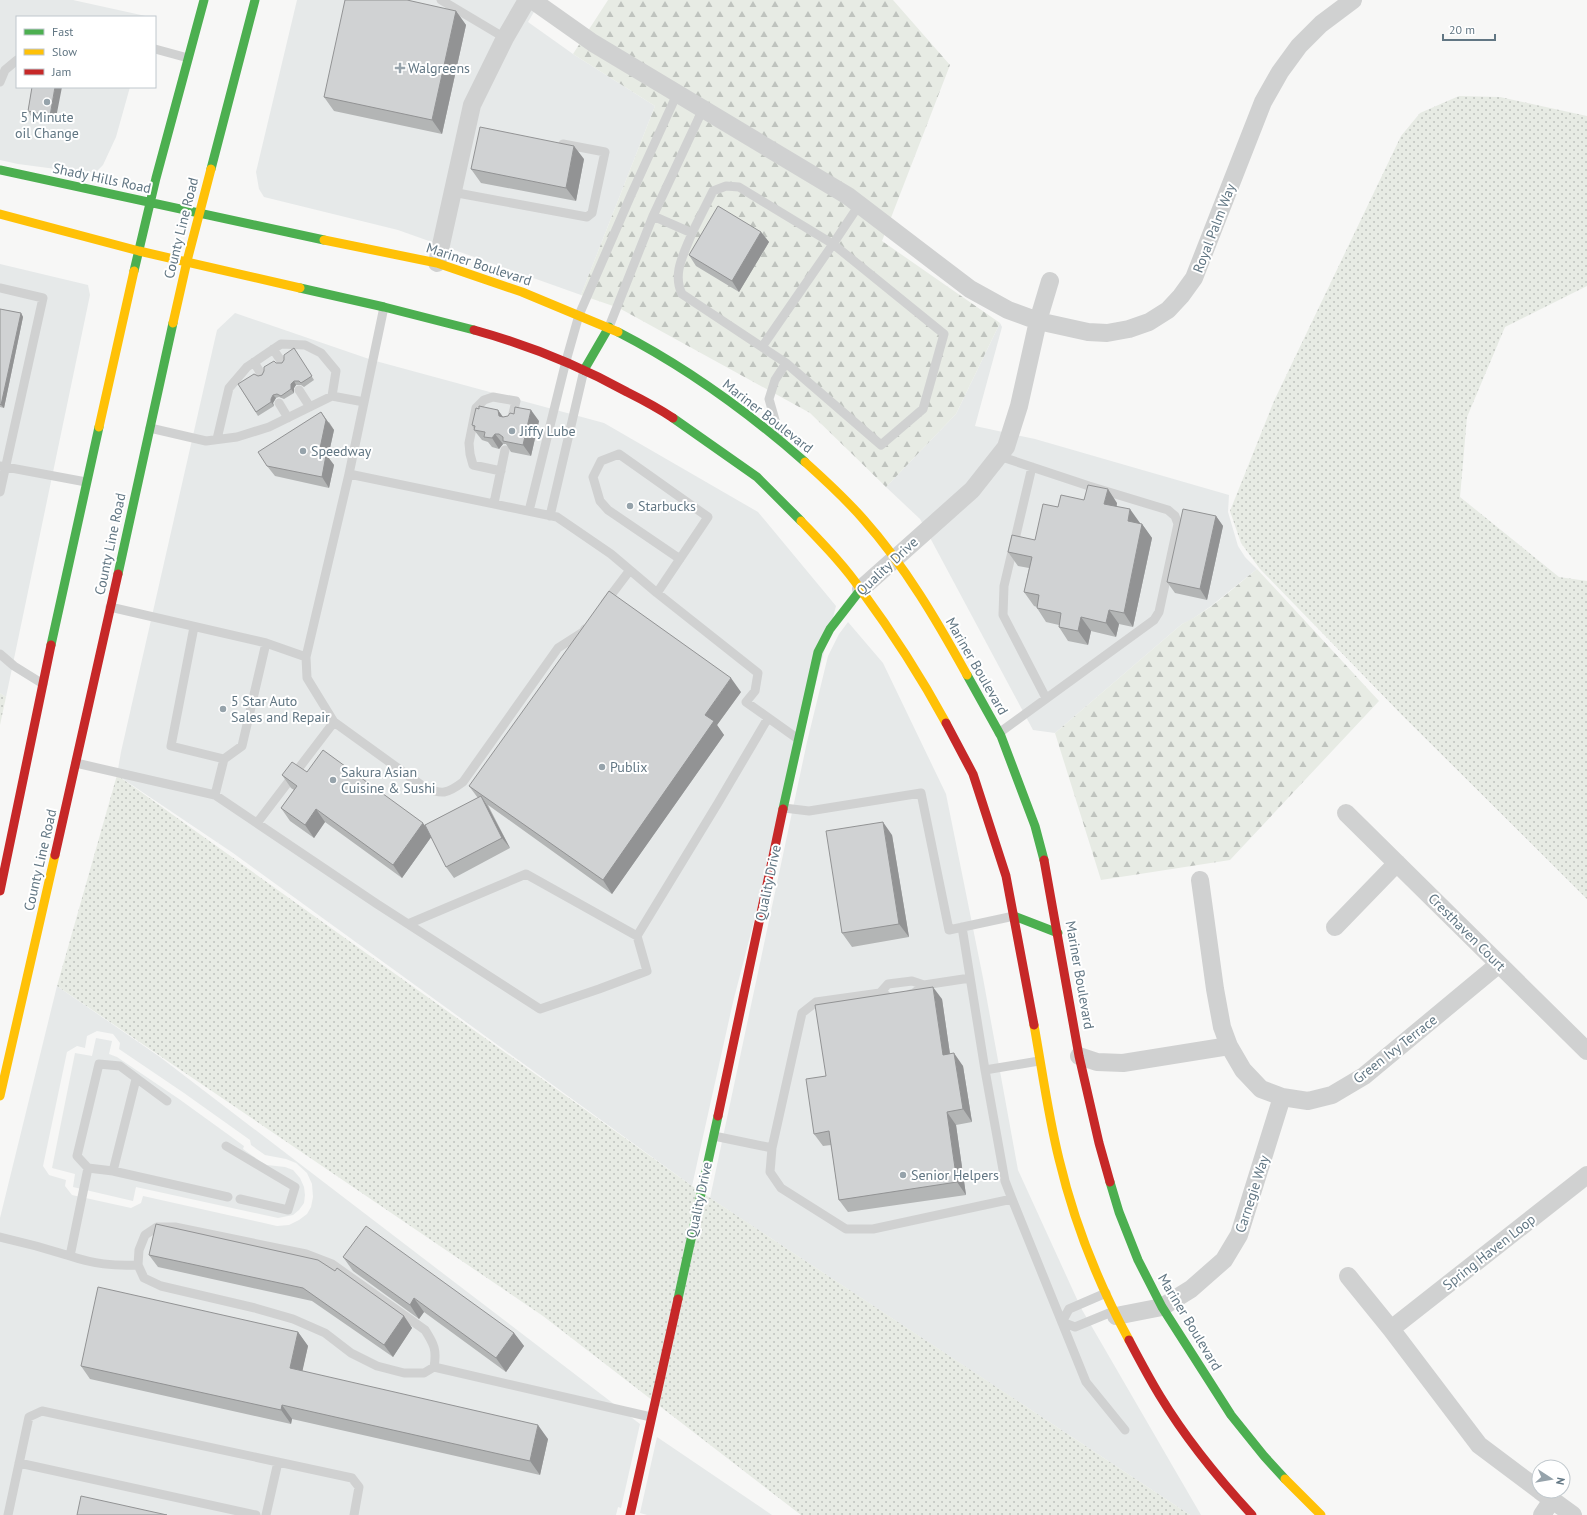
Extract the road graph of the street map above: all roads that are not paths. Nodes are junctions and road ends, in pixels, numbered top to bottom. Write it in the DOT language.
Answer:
graph roads {
  1 [pos="204,0"];
  2 [pos="255,0"];
  3 [pos="441,0"];
  4 [pos="527,0"];
  5 [pos="532,0"];
  6 [pos="1353,0"];
  7 [pos="505,38"];
  8 [pos="156,48"];
  9 [pos="189,58"];
  10 [pos="16,61"];
  11 [pos="0,82"];
  12 [pos="677,94"];
  13 [pos="703,109"];
  14 [pos="552,141"];
  15 [pos="0,170"];
  16 [pos="452,192"];
  17 [pos="151,202"];
  18 [pos="859,205"];
  19 [pos="199,213"];
  20 [pos="0,214"];
  21 [pos="653,216"];
  22 [pos="692,233"];
  23 [pos="833,244"];
  24 [pos="139,252"];
  25 [pos="187,261"];
  26 [pos="437,263"];
  27 [pos="1050,281"];
  28 [pos="0,288"];
  29 [pos="384,307"];
  30 [pos="579,315"];
  31 [pos="1038,321"];
  32 [pos="608,327"];
  33 [pos="762,347"];
  34 [pos="273,349"];
  35 [pos="566,361"];
  36 [pos="254,362"];
  37 [pos="281,362"];
  38 [pos="786,363"];
  39 [pos="584,370"];
  40 [pos="261,374"];
  41 [pos="299,390"];
  42 [pos="332,396"];
  43 [pos="364,402"];
  44 [pos="279,403"];
  45 [pos="310,407"];
  46 [pos="288,418"];
  47 [pos="511,422"];
  48 [pos="150,428"];
  49 [pos="218,440"];
  50 [pos="781,441"];
  51 [pos="505,450"];
  52 [pos="999,456"];
  53 [pos="3,466"];
  54 [pos="1032,467"];
  55 [pos="501,472"];
  56 [pos="349,474"];
  57 [pos="86,482"];
  58 [pos="0,492"];
  59 [pos="494,504"];
  60 [pos="529,511"];
  61 [pos="550,516"];
  62 [pos="680,558"];
  63 [pos="895,559"];
  64 [pos="630,570"];
  65 [pos="861,589"];
  66 [pos="657,593"];
  67 [pos="110,607"];
  68 [pos="601,608"];
  69 [pos="592,620"];
  70 [pos="194,627"];
  71 [pos="266,643"];
  72 [pos="0,654"];
  73 [pos="306,657"];
  74 [pos="43,684"];
  75 [pos="1046,698"];
  76 [pos="768,718"];
  77 [pos="334,722"];
  78 [pos="1000,733"];
  79 [pos="798,739"];
  80 [pos="224,759"];
  81 [pos="76,763"];
  82 [pos="215,795"];
  83 [pos="784,808"];
  84 [pos="1346,813"];
  85 [pos="257,823"];
  86 [pos="1397,863"];
  87 [pos="1200,880"];
  88 [pos="0,891"];
  89 [pos="1014,916"];
  90 [pos="408,924"];
  91 [pos="962,927"];
  92 [pos="1335,927"];
  93 [pos="1058,933"];
  94 [pos="637,936"];
  95 [pos="1499,964"];
  96 [pos="970,978"];
  97 [pos="924,985"];
  98 [pos="880,993"];
  99 [pos="1229,1046"];
  100 [pos="1587,1051"];
  101 [pos="1079,1056"];
  102 [pos="1040,1061"];
  103 [pos="985,1070"];
  104 [pos="136,1079"];
  105 [pos="0,1096"];
  106 [pos="1282,1097"];
  107 [pos="167,1101"];
  108 [pos="714,1136"];
  109 [pos="226,1146"];
  110 [pos="772,1148"];
  111 [pos="88,1168"];
  112 [pos="113,1171"];
  113 [pos="1587,1175"];
  114 [pos="228,1197"];
  115 [pos="240,1199"];
  116 [pos="1012,1200"];
  117 [pos="0,1237"];
  118 [pos="70,1256"];
  119 [pos="138,1265"];
  120 [pos="1348,1276"];
  121 [pos="1106,1293"];
  122 [pos="1162,1307"];
  123 [pos="1115,1313"];
  124 [pos="1062,1322"];
  125 [pos="1391,1329"];
  126 [pos="434,1367"];
  127 [pos="652,1417"];
  128 [pos="1125,1430"];
  129 [pos="278,1462"];
  130 [pos="19,1463"];
  131 [pos="1531,1484"];
  132 [pos="1544,1499"];
  133 [pos="1551,1499"];
  134 [pos="8,1515"];
  135 [pos="256,1515"];
  136 [pos="266,1515"];
  137 [pos="354,1515"];
  138 [pos="630,1515"];
  139 [pos="1252,1515"];
  140 [pos="1322,1515"];
  141 [pos="1542,1515"];
  142 [pos="1573,1515"];
  1 -- 9 [label="main road"];
  2 -- 19 [label="main road, County Line Road"];
  3 -- 7 [label="lane"];
  4 -- 7 [label="street"];
  5 -- 12 [label="street, Royal Palm Way"];
  6 -- 31 [label="street, Royal Palm Way"];
  7 -- 16 [label="street"];
  8 -- 9 [label="lane"];
  9 -- 17 [label="main road"];
  10 -- 11 [label="lane"];
  12 -- 13 [label="street, Royal Palm Way"];
  12 -- 30 [label="lane"];
  13 -- 18 [label="street, Royal Palm Way"];
  13 -- 21 [label="lane"];
  14 -- 16 [label="lane"];
  15 -- 17 [label="main road, Shady Hills Road"];
  16 -- 26 [label="street"];
  17 -- 19 [label="main road, Shady Hills Road"];
  17 -- 24 [label="main road"];
  18 -- 23 [label="lane"];
  18 -- 31 [label="street, Royal Palm Way"];
  19 -- 25 [label="main road, County Line Road"];
  19 -- 26 [label="main road, Mariner Boulevard"];
  20 -- 24 [label="main road"];
  21 -- 22 [label="lane"];
  21 -- 32 [label="lane"];
  22 -- 23 [label="lane"];
  22 -- 33 [label="lane"];
  23 -- 33 [label="lane"];
  23 -- 38 [label="lane"];
  24 -- 25 [label="main road"];
  24 -- 57 [label="main road"];
  25 -- 29 [label="main road"];
  25 -- 48 [label="main road, County Line Road"];
  26 -- 30 [label="main road, Mariner Boulevard"];
  27 -- 31 [label="street"];
  28 -- 53 [label="lane"];
  29 -- 35 [label="main road"];
  29 -- 43 [label="lane"];
  30 -- 32 [label="main road, Mariner Boulevard"];
  30 -- 35 [label="lane"];
  31 -- 52 [label="street, Quality Drive"];
  32 -- 39 [label="main road"];
  32 -- 50 [label="main road, Mariner Boulevard"];
  33 -- 38 [label="lane"];
  34 -- 36 [label="lane"];
  34 -- 37 [label="lane"];
  34 -- 42 [label="lane"];
  35 -- 39 [label="main road"];
  35 -- 60 [label="lane"];
  36 -- 40 [label="lane"];
  36 -- 49 [label="lane"];
  38 -- 50 [label="lane"];
  39 -- 61 [label="lane"];
  39 -- 65 [label="main road"];
  41 -- 45 [label="lane"];
  42 -- 43 [label="lane"];
  42 -- 45 [label="lane"];
  43 -- 56 [label="lane"];
  44 -- 46 [label="lane"];
  45 -- 46 [label="lane"];
  46 -- 49 [label="lane"];
  47 -- 55 [label="lane"];
  48 -- 49 [label="lane"];
  48 -- 67 [label="main road, County Line Road"];
  50 -- 63 [label="main road, Mariner Boulevard"];
  51 -- 55 [label="lane"];
  52 -- 54 [label="lane"];
  52 -- 63 [label="street, Quality Drive"];
  53 -- 57 [label="lane"];
  53 -- 58 [label="lane"];
  54 -- 75 [label="lane"];
  54 -- 75 [label="lane"];
  55 -- 59 [label="lane"];
  56 -- 59 [label="lane"];
  56 -- 73 [label="lane"];
  57 -- 74 [label="main road"];
  59 -- 60 [label="lane"];
  60 -- 61 [label="lane"];
  61 -- 64 [label="lane"];
  62 -- 62 [label="lane"];
  62 -- 66 [label="lane"];
  63 -- 65 [label="street, Quality Drive"];
  63 -- 78 [label="main road, Mariner Boulevard"];
  64 -- 66 [label="lane"];
  64 -- 68 [label="lane"];
  65 -- 79 [label="main road, Quality Drive"];
  65 -- 89 [label="main road"];
  66 -- 76 [label="lane"];
  67 -- 70 [label="lane"];
  67 -- 81 [label="main road, County Line Road"];
  69 -- 77 [label="lane"];
  70 -- 71 [label="lane"];
  70 -- 80 [label="lane"];
  71 -- 73 [label="lane"];
  71 -- 80 [label="lane"];
  72 -- 74 [label="lane"];
  73 -- 77 [label="lane"];
  74 -- 88 [label="main road"];
  75 -- 78 [label="lane"];
  76 -- 79 [label="lane"];
  76 -- 94 [label="lane"];
  77 -- 85 [label="lane"];
  78 -- 93 [label="main road, Mariner Boulevard"];
  79 -- 83 [label="main road, Quality Drive"];
  80 -- 82 [label="lane"];
  81 -- 82 [label="lane"];
  81 -- 105 [label="main road, County Line Road"];
  82 -- 85 [label="lane"];
  83 -- 91 [label="lane"];
  83 -- 108 [label="main road, Quality Drive"];
  84 -- 86 [label="street, Cresthaven Court"];
  85 -- 90 [label="lane"];
  86 -- 92 [label="street"];
  86 -- 95 [label="street, Cresthaven Court"];
  87 -- 99 [label="street, Green Ivy Terrace"];
  89 -- 91 [label="lane"];
  89 -- 93 [label="main road"];
  89 -- 102 [label="main road"];
  90 -- 94 [label="lane"];
  90 -- 94 [label="lane"];
  91 -- 96 [label="lane"];
  93 -- 101 [label="main road, Mariner Boulevard"];
  95 -- 100 [label="street, Cresthaven Court"];
  95 -- 106 [label="street, Green Ivy Terrace"];
  96 -- 97 [label="lane"];
  96 -- 103 [label="lane"];
  97 -- 98 [label="lane"];
  97 -- 98 [label="lane"];
  98 -- 110 [label="lane"];
  99 -- 101 [label="street"];
  99 -- 106 [label="street, Green Ivy Terrace"];
  101 -- 122 [label="main road, Mariner Boulevard"];
  102 -- 103 [label="lane"];
  102 -- 121 [label="main road"];
  103 -- 116 [label="lane"];
  104 -- 107 [label="lane"];
  104 -- 111 [label="lane"];
  104 -- 112 [label="lane"];
  106 -- 122 [label="street, Carnegie Way"];
  108 -- 110 [label="lane"];
  108 -- 127 [label="main road, Quality Drive"];
  109 -- 115 [label="lane"];
  110 -- 116 [label="lane"];
  111 -- 112 [label="lane"];
  111 -- 118 [label="lane"];
  112 -- 114 [label="lane"];
  113 -- 125 [label="street, Spring Haven Loop"];
  116 -- 124 [label="lane"];
  117 -- 118 [label="lane"];
  118 -- 119 [label="lane"];
  119 -- 126 [label="lane"];
  119 -- 126 [label="lane"];
  120 -- 125 [label="street"];
  121 -- 123 [label="main road"];
  121 -- 124 [label="lane"];
  122 -- 123 [label="street, Carnegie Way"];
  122 -- 140 [label="main road, Mariner Boulevard"];
  123 -- 124 [label="lane"];
  123 -- 139 [label="main road"];
  124 -- 128 [label="lane"];
  125 -- 131 [label="street"];
  126 -- 127 [label="lane"];
  127 -- 138 [label="main road, Quality Drive"];
  129 -- 130 [label="lane"];
  129 -- 136 [label="lane"];
  129 -- 137 [label="lane"];
  130 -- 134 [label="lane"];
  130 -- 135 [label="lane"];
  132 -- 141 [label="street"];
  133 -- 142 [label="street"];
}
